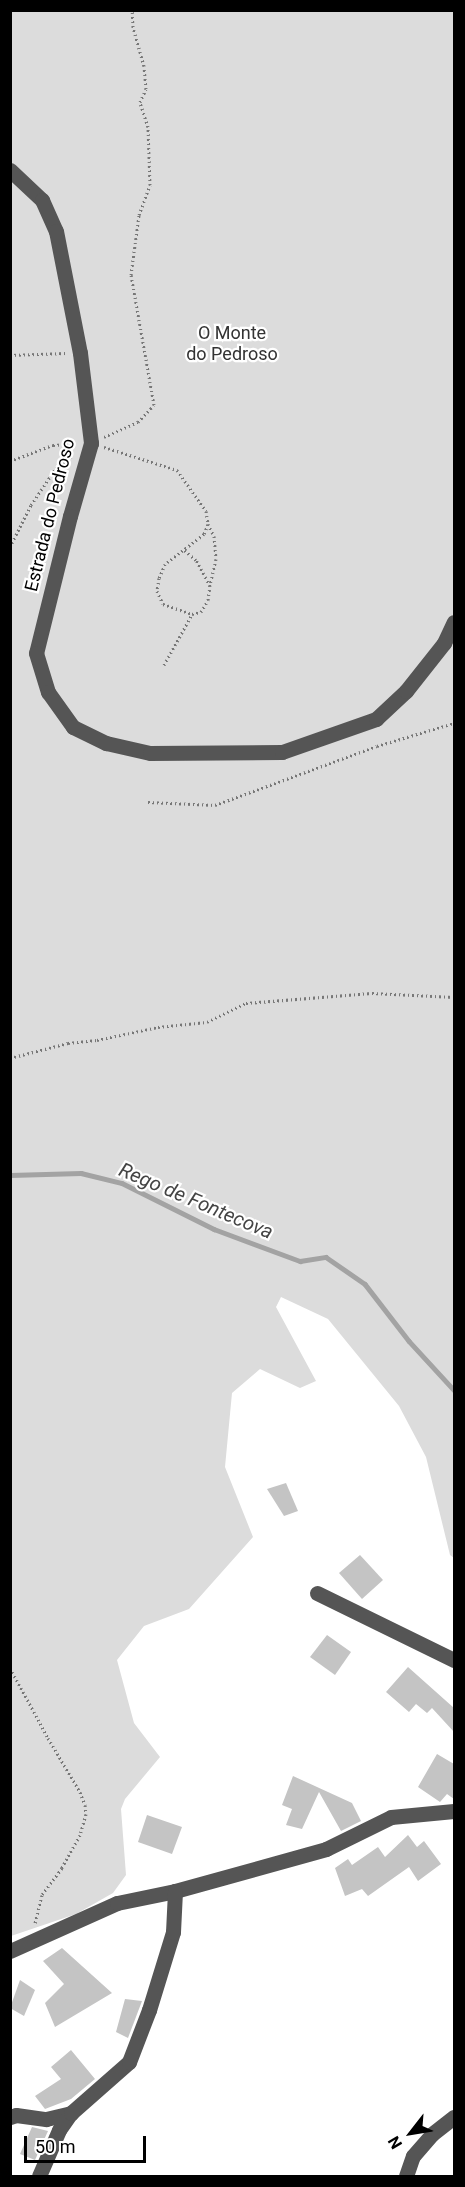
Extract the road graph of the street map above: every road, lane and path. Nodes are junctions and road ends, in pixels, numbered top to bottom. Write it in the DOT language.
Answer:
graph roads {
  1 [pos="132,10"];
  2 [pos="10,170"];
  3 [pos="80,353"];
  4 [pos="10,355"];
  5 [pos="91,443"];
  6 [pos="10,461"];
  7 [pos="208,524"];
  8 [pos="10,547"];
  9 [pos="184,550"];
  10 [pos="210,586"];
  11 [pos="192,614"];
  12 [pos="454,622"];
  13 [pos="164,665"];
  14 [pos="454,723"];
  15 [pos="148,802"];
  16 [pos="454,998"];
  17 [pos="10,1058"];
  18 [pos="317,1593"];
  19 [pos="454,1660"];
  20 [pos="10,1668"];
  21 [pos="454,1811"];
  22 [pos="175,1892"];
  23 [pos="26,1945"];
  24 [pos="10,1951"];
  25 [pos="71,2113"];
  26 [pos="10,2117"];
  27 [pos="454,2117"];
  28 [pos="39,2176"];
  29 [pos="406,2176"];
  1 -- 5 [label="path"];
  2 -- 3 [label="street, Estrada do Pedroso"];
  3 -- 4 [label="path"];
  3 -- 5 [label="street, Estrada do Pedroso"];
  5 -- 6 [label="path"];
  5 -- 7 [label="path"];
  5 -- 8 [label="path"];
  5 -- 12 [label="street, Estrada do Pedroso"];
  7 -- 9 [label="path"];
  7 -- 10 [label="path"];
  9 -- 10 [label="path"];
  9 -- 11 [label="path"];
  10 -- 11 [label="path"];
  11 -- 13 [label="path"];
  14 -- 15 [label="path"];
  16 -- 17 [label="path"];
  18 -- 19 [label="street"];
  20 -- 23 [label="path"];
  21 -- 22 [label="street"];
  22 -- 23 [label="street"];
  22 -- 25 [label="street"];
  23 -- 24 [label="street"];
  25 -- 26 [label="street"];
  25 -- 28 [label="street"];
  27 -- 29 [label="street"];
}
